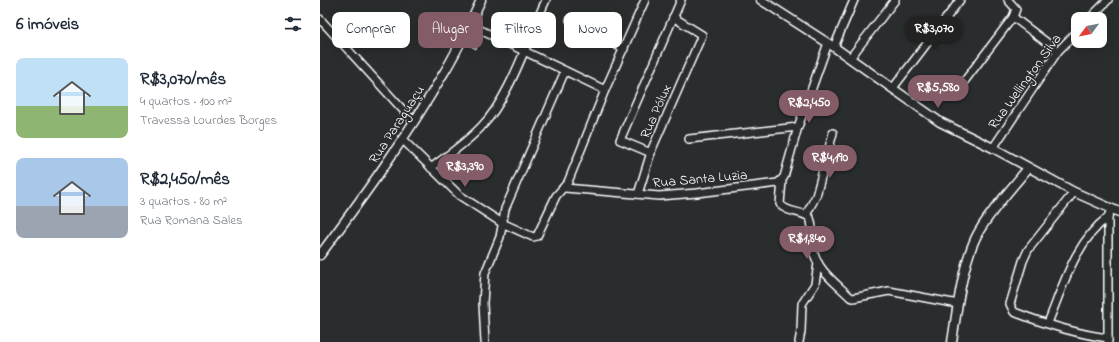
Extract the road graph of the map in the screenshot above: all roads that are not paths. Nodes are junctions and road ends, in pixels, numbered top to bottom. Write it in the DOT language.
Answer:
graph roads {
  1 [pos="481,0"];
  2 [pos="546,0"];
  3 [pos="645,0"];
  4 [pos="681,0"];
  5 [pos="761,0"];
  6 [pos="854,0"];
  7 [pos="895,0"];
  8 [pos="960,0"];
  9 [pos="1008,0"];
  10 [pos="1108,0"];
  11 [pos="476,12"];
  12 [pos="1096,12"];
  13 [pos="1013,17"];
  14 [pos="673,18"];
  15 [pos="320,19"];
  16 [pos="483,31"];
  17 [pos="1071,38"];
  18 [pos="831,45"];
  19 [pos="458,48"];
  20 [pos="624,49"];
  21 [pos="523,50"];
  22 [pos="1058,51"];
  23 [pos="850,58"];
  24 [pos="565,71"];
  25 [pos="963,83"];
  26 [pos="893,88"];
  27 [pos="605,90"];
  28 [pos="413,121"];
  29 [pos="798,127"];
  30 [pos="833,133"];
  31 [pos="402,139"];
  32 [pos="689,139"];
  33 [pos="993,148"];
  34 [pos="651,153"];
  35 [pos="431,168"];
  36 [pos="1028,168"];
  37 [pos="782,181"];
  38 [pos="564,188"];
  39 [pos="1074,192"];
  40 [pos="638,194"];
  41 [pos="1119,212"];
  42 [pos="1110,213"];
  43 [pos="806,215"];
  44 [pos="502,223"];
  45 [pos="320,255"];
  46 [pos="818,263"];
  47 [pos="958,304"];
  48 [pos="1048,323"];
  49 [pos="1108,340"];
  50 [pos="485,342"];
  51 [pos="799,342"];
  52 [pos="952,342"];
  1 -- 11 [label="street, Rua Paraguaçu"];
  2 -- 21 [label="street"];
  3 -- 20 [label="street"];
  4 -- 14 [label="street"];
  5 -- 18 [label="street"];
  6 -- 18 [label="street"];
  7 -- 23 [label="street"];
  8 -- 26 [label="street"];
  9 -- 13 [label="street"];
  10 -- 12 [label="street"];
  13 -- 22 [label="street"];
  13 -- 25 [label="street"];
  14 -- 34 [label="street, Rua Pólux"];
  14 -- 34 [label="street"];
  15 -- 28 [label="street"];
  16 -- 21 [label="street"];
  17 -- 22 [label="street, Rua Wellington Silva"];
  18 -- 23 [label="street"];
  18 -- 29 [label="street"];
  19 -- 28 [label="street, Rua Paraguaçu"];
  20 -- 27 [label="street"];
  21 -- 24 [label="street"];
  21 -- 35 [label="street"];
  22 -- 33 [label="street, Rua Wellington Silva"];
  23 -- 26 [label="street"];
  24 -- 27 [label="street"];
  24 -- 44 [label="street"];
  26 -- 33 [label="street"];
  27 -- 38 [label="street"];
  28 -- 31 [label="street, Rua Paraguaçu"];
  29 -- 32 [label="street"];
  29 -- 37 [label="street"];
  30 -- 43 [label="street"];
  31 -- 35 [label="street"];
  31 -- 45 [label="street, Rua Paraguaçu"];
  33 -- 36 [label="street"];
  34 -- 40 [label="street, Rua Pólux"];
  35 -- 44 [label="street"];
  36 -- 39 [label="street"];
  36 -- 47 [label="street"];
  37 -- 40 [label="street, Rua Santa Luzia"];
  37 -- 43 [label="street"];
  38 -- 40 [label="street, Rua Santa Luzia"];
  38 -- 44 [label="street"];
  39 -- 42 [label="street"];
  39 -- 48 [label="street"];
  41 -- 42 [label="street"];
  42 -- 48 [label="street"];
  42 -- 49 [label="street"];
  43 -- 46 [label="street"];
  44 -- 50 [label="street"];
  46 -- 47 [label="street"];
  46 -- 51 [label="street"];
  47 -- 52 [label="street"];
  48 -- 49 [label="street"];
}
